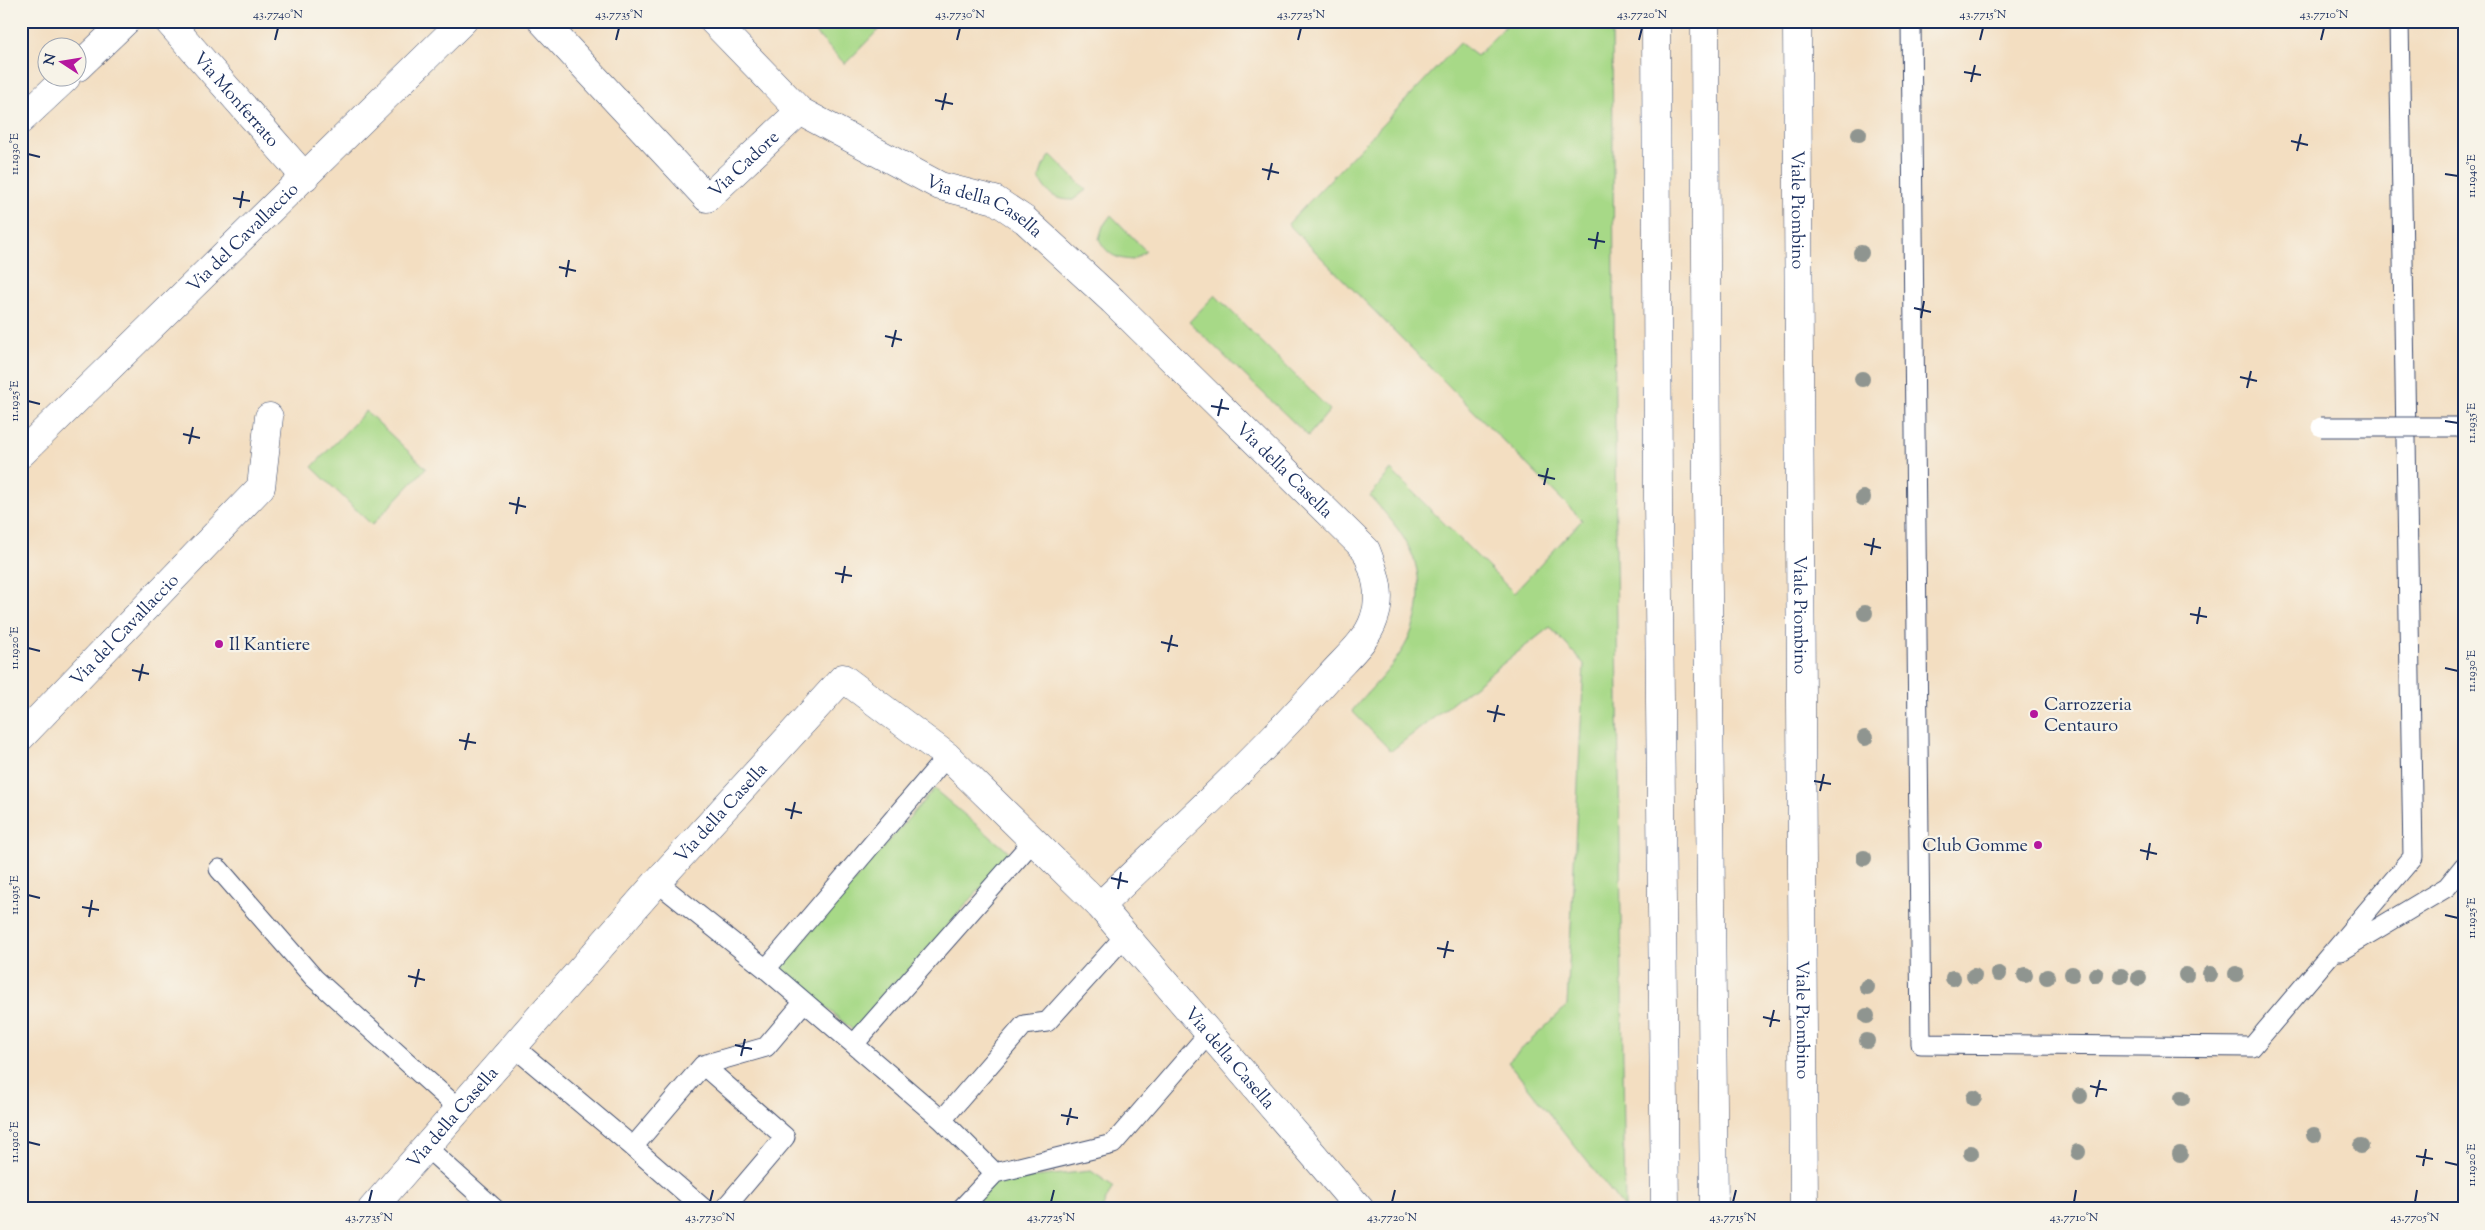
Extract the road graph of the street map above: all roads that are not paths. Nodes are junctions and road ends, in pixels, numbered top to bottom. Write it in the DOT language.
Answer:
graph roads {
  1 [pos="126,21"];
  2 [pos="168,21"];
  3 [pos="463,21"];
  4 [pos="542,21"];
  5 [pos="713,21"];
  6 [pos="1656,21"];
  7 [pos="1705,21"];
  8 [pos="1797,21"];
  9 [pos="1911,21"];
  10 [pos="2399,21"];
  11 [pos="88,57"];
  12 [pos="55,88"];
  13 [pos="800,111"];
  14 [pos="21,120"];
  15 [pos="305,177"];
  16 [pos="269,417"];
  17 [pos="2321,427"];
  18 [pos="2464,427"];
  19 [pos="24,446"];
  20 [pos="21,737"];
  21 [pos="948,756"];
  22 [pos="1033,841"];
  23 [pos="2464,866"];
  24 [pos="219,869"];
  25 [pos="657,882"];
  26 [pos="1100,906"];
  27 [pos="1126,935"];
  28 [pos="2326,960"];
  29 [pos="766,969"];
  30 [pos="804,1002"];
  31 [pos="1209,1033"];
  32 [pos="854,1044"];
  33 [pos="514,1047"];
  34 [pos="703,1066"];
  35 [pos="459,1110"];
  36 [pos="942,1120"];
  37 [pos="426,1147"];
  38 [pos="633,1147"];
  39 [pos="995,1173"];
  40 [pos="697,1206"];
  41 [pos="372,1209"];
  42 [pos="495,1209"];
  43 [pos="724,1209"];
  44 [pos="960,1209"];
  45 [pos="1360,1209"];
  46 [pos="1665,1209"];
  47 [pos="1714,1209"];
  48 [pos="1804,1209"];
  1 -- 11 [label="main road"];
  2 -- 15 [label="main road, Via Monferrato"];
  3 -- 15 [label="main road, Via del Cavallaccio"];
  4 -- 13 [label="main road, Via Cadore"];
  5 -- 13 [label="main road"];
  6 -- 46 [label="main road"];
  7 -- 47 [label="main road"];
  8 -- 48 [label="main road, Viale Piombino"];
  9 -- 28 [label="lane"];
  10 -- 28 [label="lane"];
  12 -- 14 [label="main road"];
  13 -- 26 [label="main road, Via della Casella"];
  15 -- 19 [label="main road, Via del Cavallaccio"];
  16 -- 20 [label="main road, Via del Cavallaccio"];
  17 -- 18 [label="lane, bridge"];
  21 -- 22 [label="main road, Via della Casella"];
  21 -- 25 [label="main road, Via della Casella"];
  21 -- 29 [label="lane"];
  22 -- 26 [label="main road, Via della Casella"];
  22 -- 32 [label="lane"];
  23 -- 28 [label="lane"];
  24 -- 35 [label="lane"];
  25 -- 29 [label="lane"];
  25 -- 33 [label="main road, Via della Casella"];
  26 -- 27 [label="main road, Via della Casella"];
  27 -- 31 [label="main road, Via della Casella"];
  27 -- 36 [label="lane"];
  29 -- 30 [label="lane"];
  30 -- 32 [label="lane"];
  30 -- 34 [label="lane"];
  31 -- 39 [label="lane"];
  31 -- 45 [label="main road, Via della Casella"];
  32 -- 36 [label="lane"];
  33 -- 35 [label="main road, Via della Casella"];
  33 -- 38 [label="lane"];
  34 -- 38 [label="lane"];
  34 -- 43 [label="lane"];
  35 -- 37 [label="main road, Via della Casella"];
  36 -- 39 [label="lane"];
  37 -- 41 [label="main road, Via della Casella"];
  37 -- 42 [label="lane"];
  38 -- 40 [label="lane"];
  39 -- 44 [label="lane"];
}
